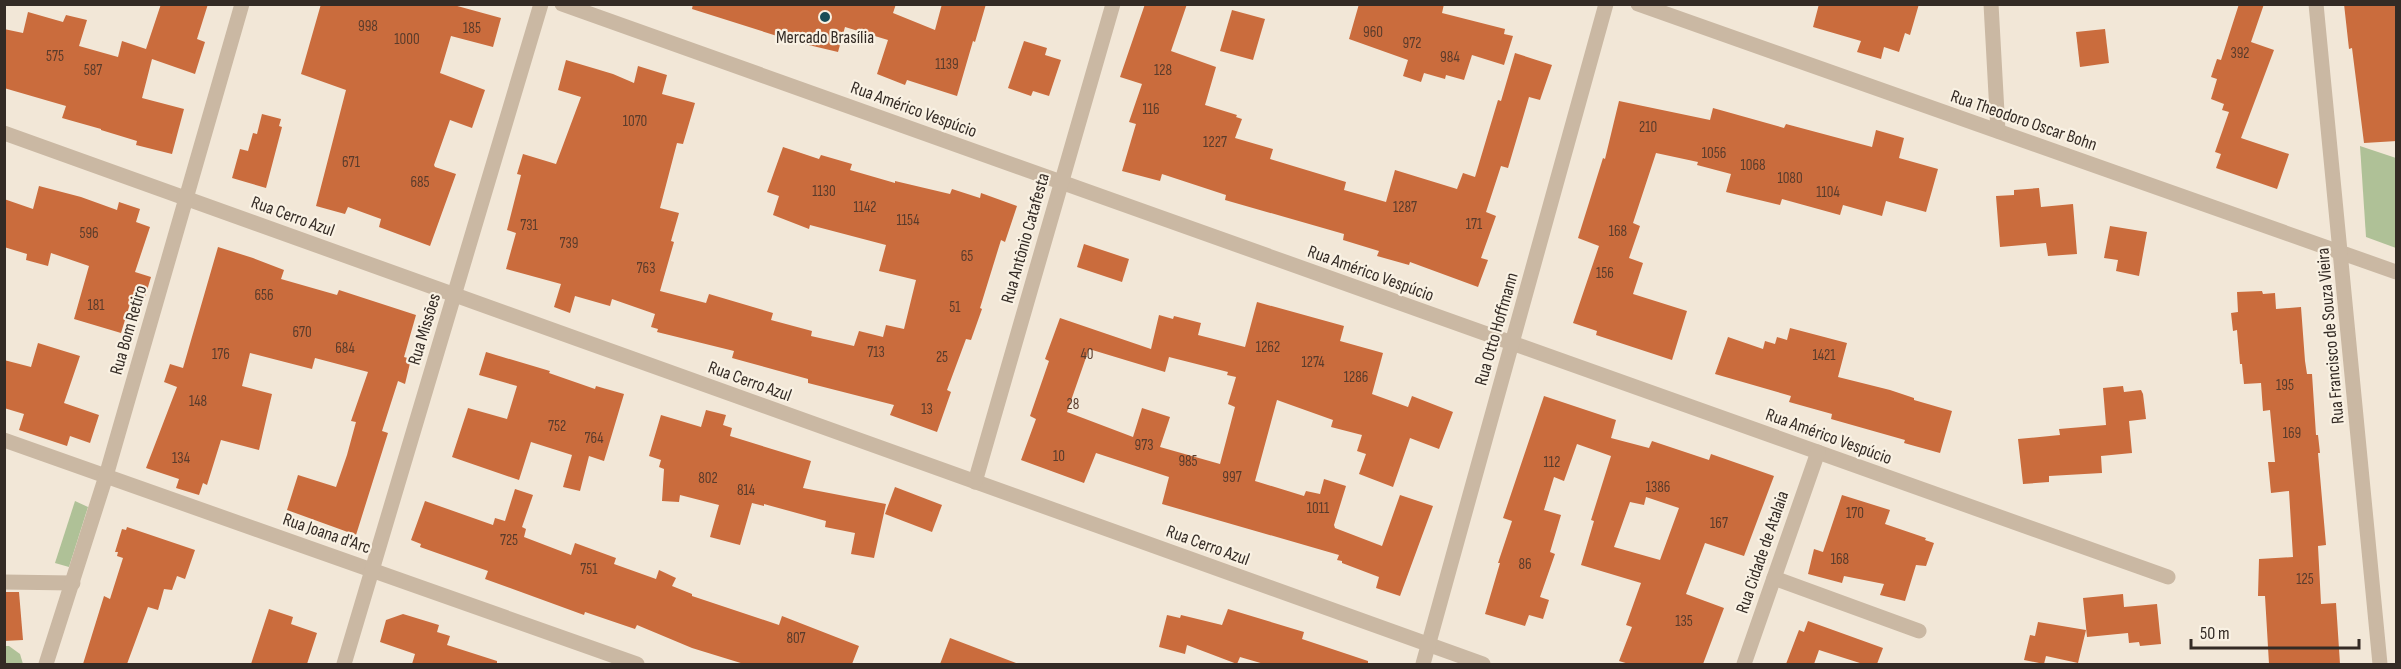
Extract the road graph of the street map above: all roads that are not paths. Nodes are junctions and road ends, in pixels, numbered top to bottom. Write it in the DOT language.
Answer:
graph roads {
  1 [pos="242,4"];
  2 [pos="541,4"];
  3 [pos="562,4"];
  4 [pos="1113,4"];
  5 [pos="1606,4"];
  6 [pos="1638,4"];
  7 [pos="1991,4"];
  8 [pos="2316,4"];
  9 [pos="1998,131"];
  10 [pos="4,133"];
  11 [pos="1062,183"];
  12 [pos="186,198"];
  13 [pos="2342,253"];
  14 [pos="2397,272"];
  15 [pos="454,295"];
  16 [pos="1512,344"];
  17 [pos="4,440"];
  18 [pos="1818,453"];
  19 [pos="106,476"];
  20 [pos="975,482"];
  21 [pos="372,570"];
  22 [pos="2168,577"];
  23 [pos="1774,578"];
  24 [pos="4,582"];
  25 [pos="73,583"];
  26 [pos="1919,630"];
  27 [pos="1428,645"];
  28 [pos="46,664"];
  29 [pos="344,664"];
  30 [pos="636,664"];
  31 [pos="1423,664"];
  32 [pos="1483,664"];
  33 [pos="1743,664"];
  34 [pos="2380,664"];
  1 -- 12 [label="street, Rua Bom Retiro"];
  2 -- 15 [label="street, Rua Missões"];
  3 -- 11 [label="street, Rua Américo Vespúcio"];
  4 -- 11 [label="street, Rua Antônio Catafesta"];
  5 -- 16 [label="street, Rua Otto Hoffmann"];
  6 -- 9 [label="street, Rua Theodoro Oscar Bohn"];
  7 -- 9 [label="street"];
  8 -- 13 [label="street, Rua Francisco de Souza Vieira"];
  9 -- 13 [label="street, Rua Theodoro Oscar Bohn"];
  10 -- 12 [label="street, Rua Cerro Azul"];
  11 -- 16 [label="street, Rua Américo Vespúcio"];
  11 -- 20 [label="street, Rua Antônio Catafesta"];
  12 -- 15 [label="street, Rua Cerro Azul"];
  12 -- 19 [label="street, Rua Bom Retiro"];
  13 -- 14 [label="street, Rua Theodoro Oscar Bohn"];
  13 -- 34 [label="street, Rua Francisco de Souza Vieira"];
  15 -- 20 [label="street, Rua Cerro Azul"];
  15 -- 21 [label="street, Rua Missões"];
  16 -- 18 [label="street, Rua Américo Vespúcio"];
  16 -- 27 [label="street, Rua Otto Hoffmann"];
  17 -- 19 [label="street, Rua Joana d'Arc"];
  18 -- 22 [label="street, Rua Américo Vespúcio"];
  18 -- 23 [label="street, Rua Cidade de Atalaia"];
  19 -- 21 [label="street, Rua Joana d'Arc"];
  19 -- 25 [label="street, Rua Bom Retiro"];
  20 -- 27 [label="street, Rua Cerro Azul"];
  21 -- 29 [label="street, Rua Missões"];
  21 -- 30 [label="street, Rua Joana d'Arc"];
  23 -- 26 [label="street"];
  23 -- 33 [label="street, Rua Cidade de Atalaia"];
  24 -- 25 [label="street"];
  25 -- 28 [label="street, Rua Bom Retiro"];
  27 -- 31 [label="street, Rua Otto Hoffmann"];
  27 -- 32 [label="street, Rua Cerro Azul"];
}
